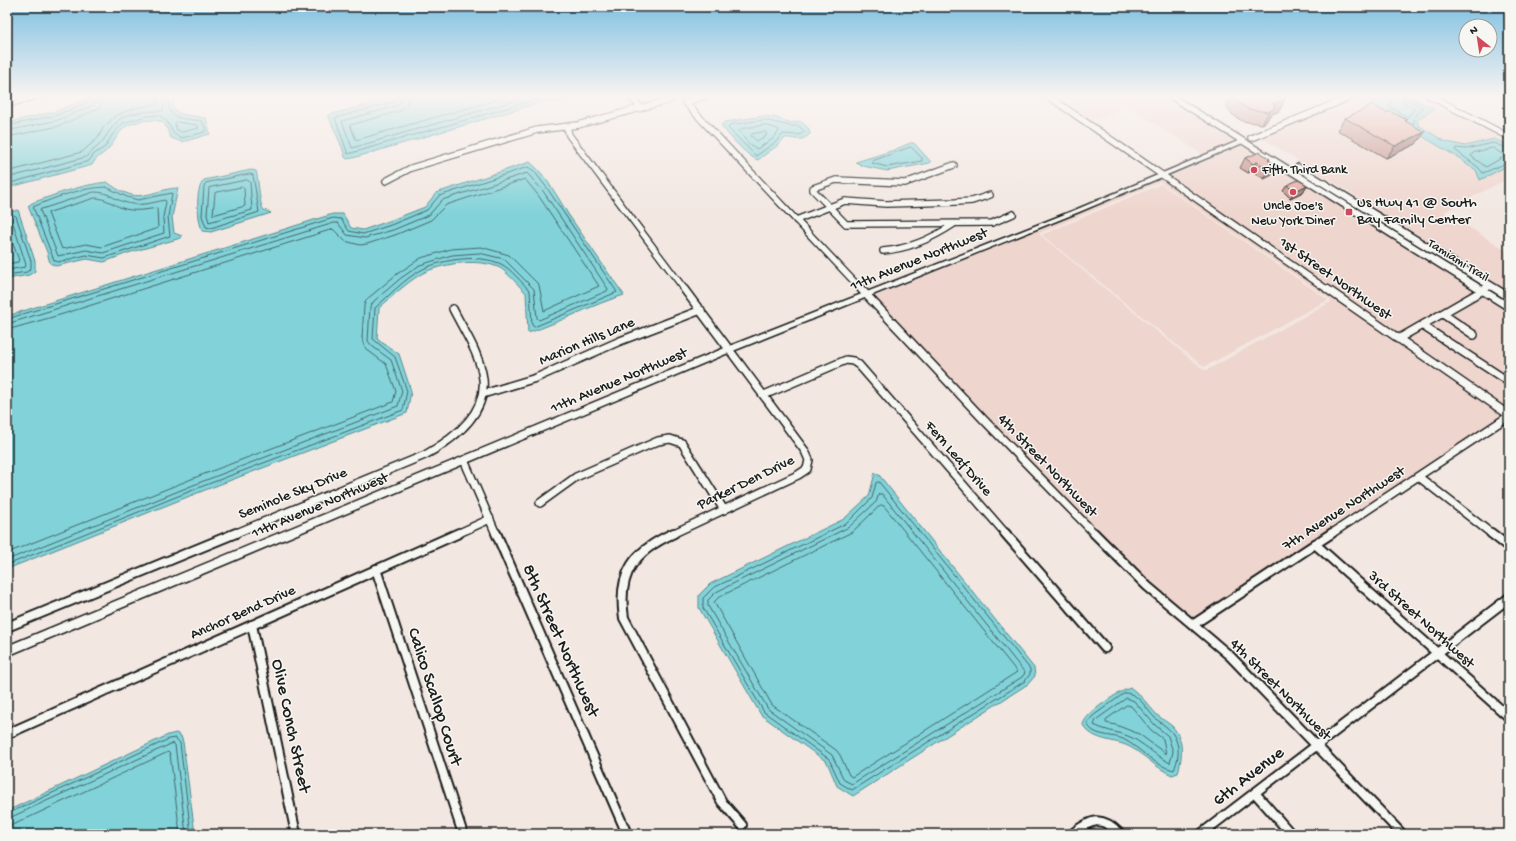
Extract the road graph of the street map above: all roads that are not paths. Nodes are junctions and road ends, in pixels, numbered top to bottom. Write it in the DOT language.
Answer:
graph roads {
  1 [pos="521,135"];
  2 [pos="569,135"];
  3 [pos="716,135"];
  4 [pos="1104,135"];
  5 [pos="1237,135"];
  6 [pos="1240,135"];
  7 [pos="1258,135"];
  8 [pos="1247,140"];
  9 [pos="954,165"];
  10 [pos="1162,176"];
  11 [pos="386,181"];
  12 [pos="990,195"];
  13 [pos="829,207"];
  14 [pos="1013,214"];
  15 [pos="796,220"];
  16 [pos="954,224"];
  17 [pos="883,251"];
  18 [pos="1486,288"];
  19 [pos="868,296"];
  20 [pos="1509,298"];
  21 [pos="1509,308"];
  22 [pos="453,310"];
  23 [pos="701,310"];
  24 [pos="1443,314"];
  25 [pos="1423,326"];
  26 [pos="1474,335"];
  27 [pos="1398,339"];
  28 [pos="730,349"];
  29 [pos="1509,382"];
  30 [pos="483,394"];
  31 [pos="764,396"];
  32 [pos="1509,416"];
  33 [pos="464,460"];
  34 [pos="1418,477"];
  35 [pos="540,503"];
  36 [pos="724,510"];
  37 [pos="490,519"];
  38 [pos="1315,544"];
  39 [pos="1509,547"];
  40 [pos="376,569"];
  41 [pos="1509,598"];
  42 [pos="1194,624"];
  43 [pos="252,625"];
  44 [pos="7,627"];
  45 [pos="1105,648"];
  46 [pos="7,651"];
  47 [pos="1437,652"];
  48 [pos="1509,717"];
  49 [pos="7,734"];
  50 [pos="1317,745"];
  51 [pos="1255,793"];
  52 [pos="742,825"];
  53 [pos="296,834"];
  54 [pos="463,834"];
  55 [pos="627,834"];
  56 [pos="1072,834"];
  57 [pos="1120,834"];
  58 [pos="1201,834"];
  59 [pos="1291,834"];
  60 [pos="1402,834"];
  1 -- 11 [label="street"];
  2 -- 23 [label="street, Parker Den Drive"];
  3 -- 15 [label="street, 4th Street Northwest"];
  4 -- 10 [label="street, 1st Street Northwest"];
  5 -- 8 [label="main road, Tamiami Trail"];
  6 -- 8 [label="main road, Tamiami Trail"];
  7 -- 8 [label="street"];
  8 -- 10 [label="street, 11th Avenue Northwest"];
  8 -- 18 [label="main road, Tamiami Trail"];
  8 -- 18 [label="main road, Tamiami Trail"];
  9 -- 13 [label="street"];
  10 -- 19 [label="street, 11th Avenue Northwest"];
  10 -- 27 [label="street, 1st Street Northwest"];
  12 -- 13 [label="street"];
  13 -- 15 [label="street"];
  13 -- 16 [label="street"];
  14 -- 16 [label="street"];
  15 -- 19 [label="street, 4th Street Northwest"];
  16 -- 17 [label="street"];
  18 -- 20 [label="main road, Tamiami Trail"];
  18 -- 21 [label="main road, Tamiami Trail"];
  18 -- 24 [label="street"];
  19 -- 28 [label="street, 11th Avenue Northwest"];
  19 -- 42 [label="street, 4th Street Northwest"];
  22 -- 30 [label="street, Seminole Sky Drive"];
  23 -- 28 [label="street, Parker Den Drive"];
  23 -- 30 [label="street, Marion Hills Lane"];
  24 -- 25 [label="street"];
  24 -- 26 [label="street"];
  25 -- 27 [label="street"];
  25 -- 29 [label="street"];
  27 -- 32 [label="street, 1st Street Northwest"];
  28 -- 31 [label="street, Parker Den Drive"];
  28 -- 33 [label="street, 11th Avenue Northwest"];
  30 -- 44 [label="street, Seminole Sky Drive"];
  31 -- 36 [label="street, Parker Den Drive"];
  31 -- 45 [label="street, Fern Leaf Drive"];
  32 -- 34 [label="street, 7th Avenue Northwest"];
  33 -- 37 [label="street, 8th Street Northwest"];
  33 -- 46 [label="street, 11th Avenue Northwest"];
  34 -- 38 [label="street, 7th Avenue Northwest"];
  34 -- 39 [label="street"];
  35 -- 36 [label="street"];
  36 -- 52 [label="street, Parker Den Drive"];
  37 -- 40 [label="street, Anchor Bend Drive"];
  37 -- 55 [label="street, 8th Street Northwest"];
  38 -- 42 [label="street, 7th Avenue Northwest"];
  38 -- 47 [label="street, 3rd Street Northwest"];
  40 -- 43 [label="street, Anchor Bend Drive"];
  40 -- 54 [label="street, Calico Scallop Court"];
  41 -- 47 [label="street, 6th Avenue"];
  42 -- 50 [label="street, 4th Street Northwest"];
  43 -- 49 [label="street, Anchor Bend Drive"];
  43 -- 53 [label="street, Olive Conch Street"];
  47 -- 48 [label="street, 3rd Street Northwest"];
  47 -- 50 [label="street, 6th Avenue"];
  50 -- 51 [label="street, 6th Avenue"];
  50 -- 60 [label="street, 4th Street Northwest"];
  51 -- 58 [label="street, 6th Avenue"];
  51 -- 59 [label="street"];
  56 -- 57 [label="street"];
}
